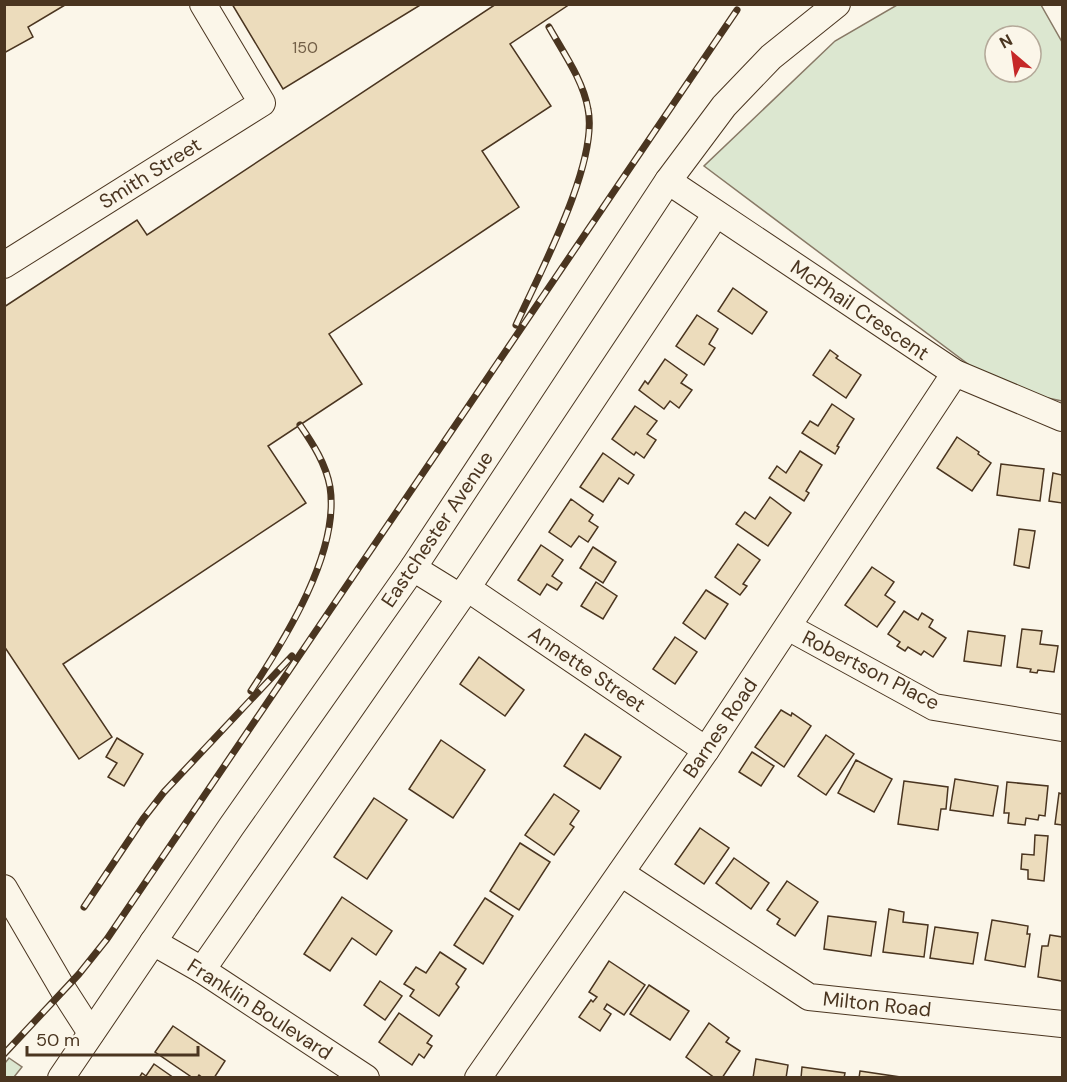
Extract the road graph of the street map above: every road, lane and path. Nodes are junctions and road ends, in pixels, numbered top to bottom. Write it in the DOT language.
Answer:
graph roads {
  1 [pos="203,4"];
  2 [pos="837,4"];
  3 [pos="668,181"];
  4 [pos="716,213"];
  5 [pos="4,265"];
  6 [pos="955,373"];
  7 [pos="1062,418"];
  8 [pos="413,567"];
  9 [pos="463,592"];
  10 [pos="788,627"];
  11 [pos="1062,728"];
  12 [pos="706,750"];
  13 [pos="621,873"];
  14 [pos="4,888"];
  15 [pos="153,942"];
  16 [pos="202,970"];
  17 [pos="1062,1024"];
  18 [pos="91,1033"];
  19 [pos="61,1077"];
  20 [pos="366,1077"];
  21 [pos="478,1077"];
  1 -- 5 [label="street, Smith Street"];
  2 -- 3 [label="street, Eastchester Avenue"];
  3 -- 4 [label="street, McPhail Crescent"];
  3 -- 8 [label="street, Eastchester Avenue"];
  4 -- 6 [label="street, McPhail Crescent"];
  4 -- 9 [label="street"];
  6 -- 7 [label="street, McPhail Crescent"];
  6 -- 10 [label="street, Barnes Road"];
  8 -- 9 [label="street, Annette Street"];
  8 -- 15 [label="street, Eastchester Avenue"];
  9 -- 12 [label="street, Annette Street"];
  9 -- 16 [label="street"];
  10 -- 11 [label="street, Robertson Place"];
  10 -- 12 [label="street, Barnes Road"];
  12 -- 13 [label="street, Barnes Road"];
  13 -- 17 [label="street, Milton Road"];
  13 -- 21 [label="street, Barnes Road"];
  14 -- 18 [label="street"];
  15 -- 16 [label="street, Franklin Boulevard"];
  15 -- 18 [label="street, Eastchester Avenue"];
  16 -- 20 [label="street, Franklin Boulevard"];
  18 -- 19 [label="street, Eastchester Avenue"];
}
